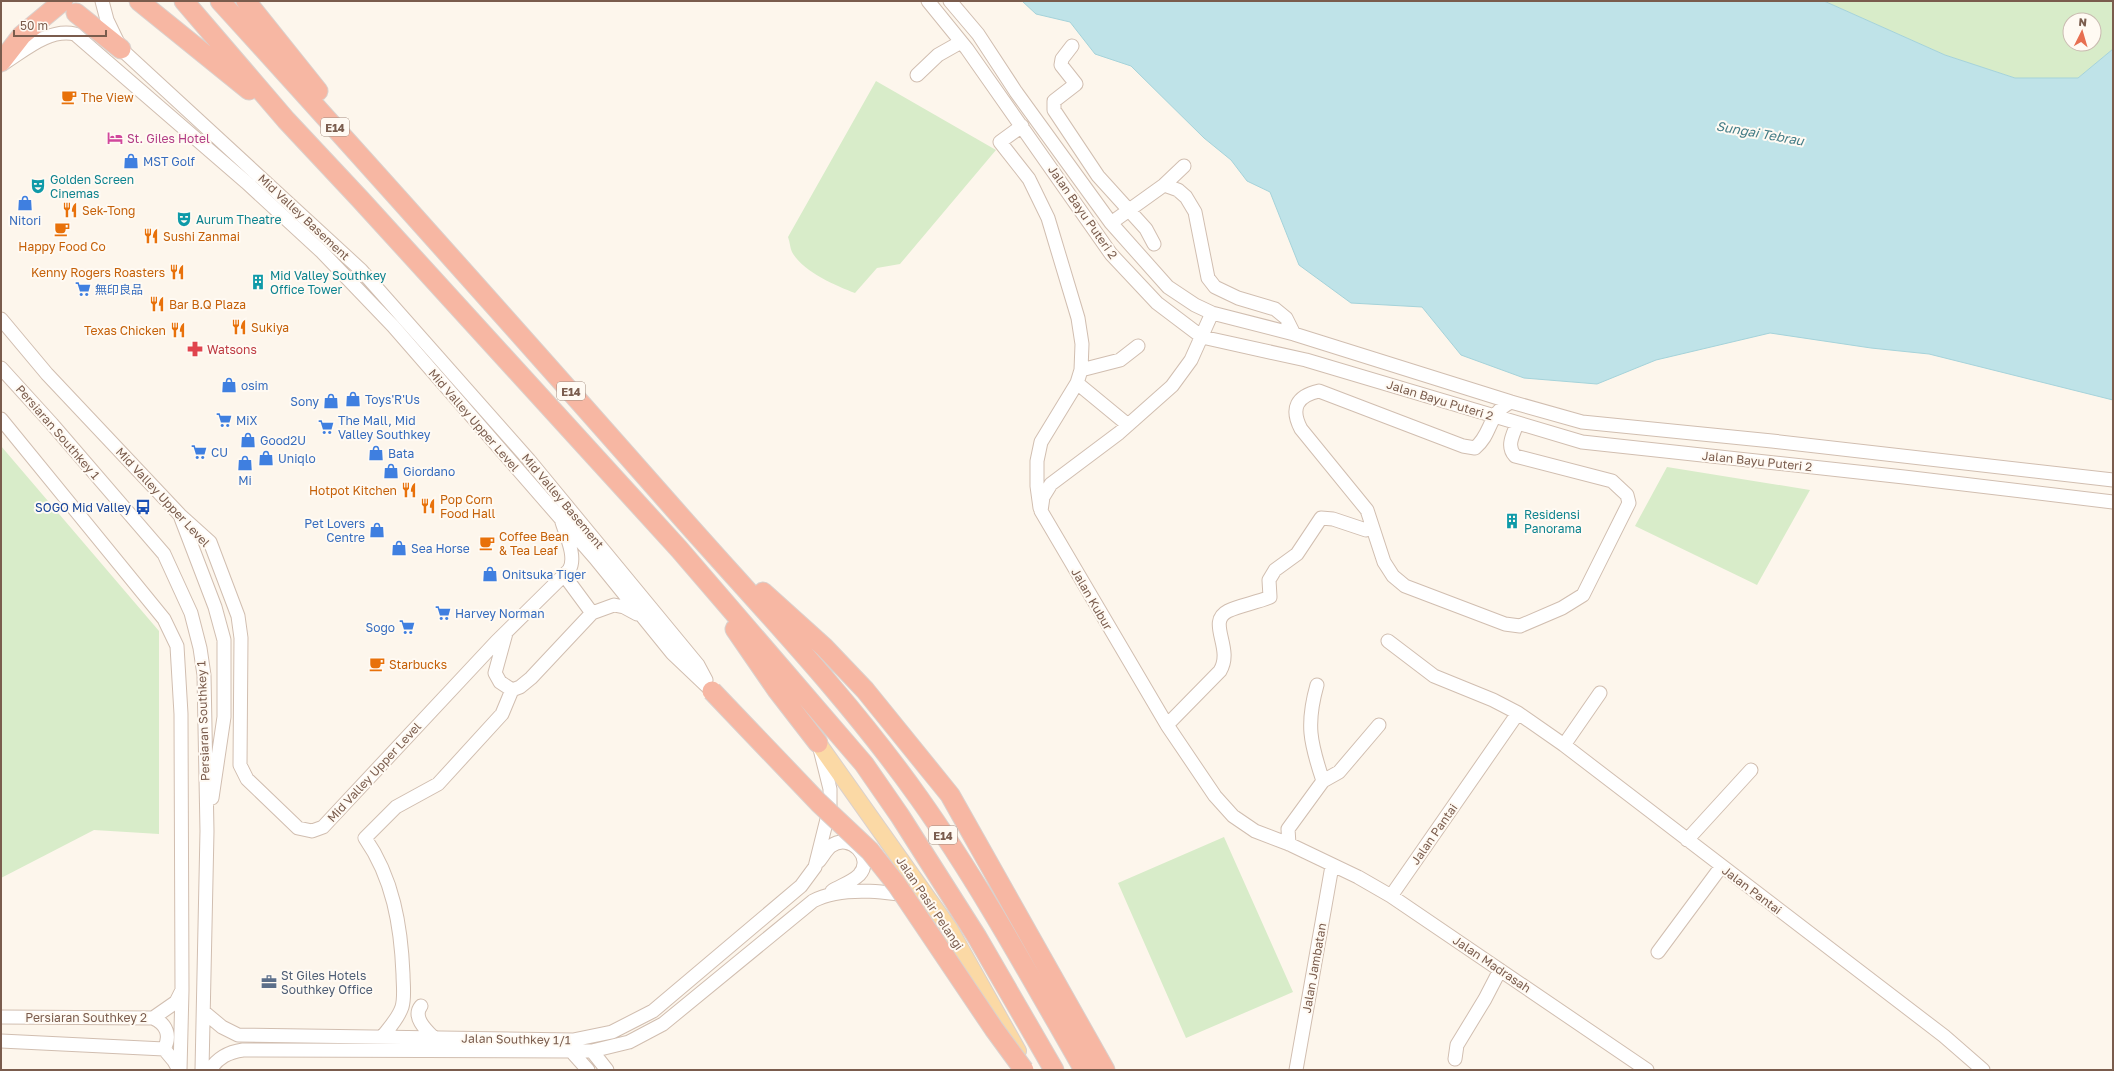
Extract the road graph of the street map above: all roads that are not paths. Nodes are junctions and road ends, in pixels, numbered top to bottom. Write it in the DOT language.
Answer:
graph roads {
  1 [pos="102,1"];
  2 [pos="139,1"];
  3 [pos="184,1"];
  4 [pos="220,1"];
  5 [pos="246,1"];
  6 [pos="928,1"];
  7 [pos="950,1"];
  8 [pos="66,6"];
  9 [pos="961,42"];
  10 [pos="1072,46"];
  11 [pos="121,49"];
  12 [pos="1,62"];
  13 [pos="1,65"];
  14 [pos="917,75"];
  15 [pos="197,119"];
  16 [pos="286,120"];
  17 [pos="1022,126"];
  18 [pos="1184,166"];
  19 [pos="246,182"];
  20 [pos="1164,185"];
  21 [pos="1129,210"];
  22 [pos="1111,223"];
  23 [pos="1154,244"];
  24 [pos="450,254"];
  25 [pos="1212,313"];
  26 [pos="1,320"];
  27 [pos="1294,334"];
  28 [pos="1202,337"];
  29 [pos="1138,346"];
  30 [pos="1,368"];
  31 [pos="1081,370"];
  32 [pos="1077,383"];
  33 [pos="1511,402"];
  34 [pos="1494,417"];
  35 [pos="1,419"];
  36 [pos="1517,424"];
  37 [pos="1128,425"];
  38 [pos="2113,480"];
  39 [pos="2113,502"];
  40 [pos="1041,511"];
  41 [pos="180,515"];
  42 [pos="562,522"];
  43 [pos="691,529"];
  44 [pos="1366,530"];
  45 [pos="680,550"];
  46 [pos="564,575"];
  47 [pos="592,613"];
  48 [pos="639,615"];
  49 [pos="507,632"];
  50 [pos="1388,641"];
  51 [pos="1317,685"];
  52 [pos="512,690"];
  53 [pos="712,691"];
  54 [pos="1600,693"];
  55 [pos="1518,713"];
  56 [pos="1167,725"];
  57 [pos="1379,725"];
  58 [pos="818,743"];
  59 [pos="1564,745"];
  60 [pos="1751,770"];
  61 [pos="1323,781"];
  62 [pos="207,831"];
  63 [pos="1687,840"];
  64 [pos="1289,844"];
  65 [pos="1332,866"];
  66 [pos="815,867"];
  67 [pos="1721,867"];
  68 [pos="824,895"];
  69 [pos="1391,896"];
  70 [pos="929,899"];
  71 [pos="1658,952"];
  72 [pos="1500,970"];
  73 [pos="182,990"];
  74 [pos="421,1006"];
  75 [pos="204,1012"];
  76 [pos="1,1017"];
  77 [pos="154,1018"];
  78 [pos="382,1037"];
  79 [pos="434,1038"];
  80 [pos="1,1041"];
  81 [pos="164,1049"];
  82 [pos="571,1051"];
  83 [pos="592,1051"];
  84 [pos="1455,1059"];
  85 [pos="179,1070"];
  86 [pos="202,1070"];
  87 [pos="210,1070"];
  88 [pos="588,1070"];
  89 [pos="607,1070"];
  90 [pos="1024,1070"];
  91 [pos="1028,1070"];
  92 [pos="1054,1070"];
  93 [pos="1084,1070"];
  94 [pos="1105,1070"];
  95 [pos="1296,1070"];
  96 [pos="1647,1070"];
  97 [pos="1983,1070"];
  1 -- 11 [label="street"];
  2 -- 16 [label="highway"];
  3 -- 16 [label="highway, E14"];
  4 -- 24 [label="highway, E14"];
  5 -- 24 [label="highway"];
  6 -- 9 [label="street, Jalan Bayu Puteri 2"];
  7 -- 22 [label="street, Jalan Bayu Puteri 2"];
  8 -- 11 [label="highway"];
  8 -- 12 [label="highway"];
  9 -- 14 [label="street"];
  9 -- 17 [label="street, Jalan Bayu Puteri 2"];
  10 -- 21 [label="street"];
  11 -- 15 [label="street"];
  13 -- 19 [label="street, Mid Valley Upper Level"];
  15 -- 19 [label="street"];
  15 -- 53 [label="street, Mid Valley Basement"];
  16 -- 45 [label="highway, E14"];
  17 -- 28 [label="street, Jalan Bayu Puteri 2"];
  17 -- 31 [label="street"];
  18 -- 20 [label="street"];
  19 -- 42 [label="street, Mid Valley Upper Level"];
  20 -- 21 [label="street"];
  20 -- 27 [label="street"];
  21 -- 22 [label="street"];
  21 -- 23 [label="street"];
  22 -- 25 [label="street, Jalan Bayu Puteri 2"];
  24 -- 43 [label="highway, E14"];
  25 -- 27 [label="street, Jalan Bayu Puteri 2"];
  25 -- 28 [label="street"];
  26 -- 41 [label="street, Mid Valley Upper Level"];
  27 -- 33 [label="street, Jalan Bayu Puteri 2"];
  28 -- 34 [label="street, Jalan Bayu Puteri 2"];
  28 -- 37 [label="street"];
  29 -- 31 [label="street"];
  30 -- 62 [label="street, Persiaran Southkey 1"];
  31 -- 32 [label="street"];
  32 -- 37 [label="street"];
  32 -- 40 [label="street"];
  33 -- 34 [label="street"];
  33 -- 38 [label="street, Jalan Bayu Puteri 2"];
  34 -- 36 [label="street, Jalan Bayu Puteri 2"];
  34 -- 36 [label="street"];
  35 -- 73 [label="street, Persiaran Southkey 1"];
  36 -- 39 [label="street, Jalan Bayu Puteri 2"];
  37 -- 40 [label="street"];
  40 -- 56 [label="street, Jalan Kubur"];
  41 -- 49 [label="street, Mid Valley Upper Level"];
  41 -- 62 [label="street"];
  42 -- 46 [label="street, Mid Valley Upper Level"];
  42 -- 48 [label="street, Mid Valley Upper Level"];
  43 -- 93 [label="highway, E14"];
  43 -- 94 [label="highway"];
  44 -- 56 [label="street"];
  45 -- 58 [label="highway"];
  45 -- 92 [label="highway, E14"];
  46 -- 47 [label="street"];
  46 -- 49 [label="street, Mid Valley Upper Level"];
  47 -- 48 [label="street, Mid Valley Upper Level"];
  47 -- 52 [label="street, Mid Valley Upper Level"];
  48 -- 53 [label="street, Mid Valley Upper Level"];
  49 -- 52 [label="street, Mid Valley Upper Level"];
  50 -- 55 [label="street, Jalan Pantai"];
  51 -- 61 [label="street"];
  52 -- 78 [label="street"];
  53 -- 90 [label="highway, bridge"];
  54 -- 59 [label="street"];
  55 -- 59 [label="street, Jalan Pantai"];
  55 -- 69 [label="street, Jalan Pantai"];
  56 -- 64 [label="street, Jalan Kubur"];
  57 -- 61 [label="street"];
  58 -- 66 [label="street, Jalan Southkey 1/1"];
  58 -- 70 [label="main road, Jalan Pasir Pelangi"];
  59 -- 63 [label="street, Jalan Pantai"];
  60 -- 63 [label="street"];
  61 -- 64 [label="street"];
  62 -- 75 [label="street, Persiaran Southkey 1"];
  63 -- 67 [label="street, Jalan Pantai"];
  64 -- 65 [label="street, Jalan Kubur"];
  65 -- 69 [label="street, Jalan Madrasah"];
  65 -- 95 [label="street, Jalan Jambatan"];
  66 -- 68 [label="street"];
  66 -- 79 [label="street, Jalan Southkey 1/1"];
  67 -- 71 [label="street"];
  67 -- 97 [label="street, Jalan Pantai"];
  68 -- 70 [label="street, Jalan Southkey 1/1"];
  68 -- 83 [label="street, Jalan Southkey 1/1"];
  69 -- 72 [label="street, Jalan Madrasah"];
  70 -- 91 [label="main road, Jalan Pasir Pelangi"];
  72 -- 84 [label="street"];
  72 -- 96 [label="street, Jalan Madrasah"];
  73 -- 77 [label="street, Persiaran Southkey 2"];
  73 -- 85 [label="street, Persiaran Southkey 1"];
  74 -- 79 [label="street"];
  75 -- 78 [label="street, Jalan Southkey 1/1"];
  75 -- 86 [label="street, Persiaran Southkey 1"];
  76 -- 77 [label="street, Persiaran Southkey 2"];
  77 -- 81 [label="street"];
  78 -- 79 [label="street, Jalan Southkey 1/1"];
  80 -- 81 [label="street, Persiaran Southkey 2"];
  81 -- 85 [label="street"];
  82 -- 83 [label="street, Jalan Southkey 1/1"];
  82 -- 87 [label="street, Jalan Southkey 1/1"];
  82 -- 88 [label="street"];
  83 -- 89 [label="street"];
}
